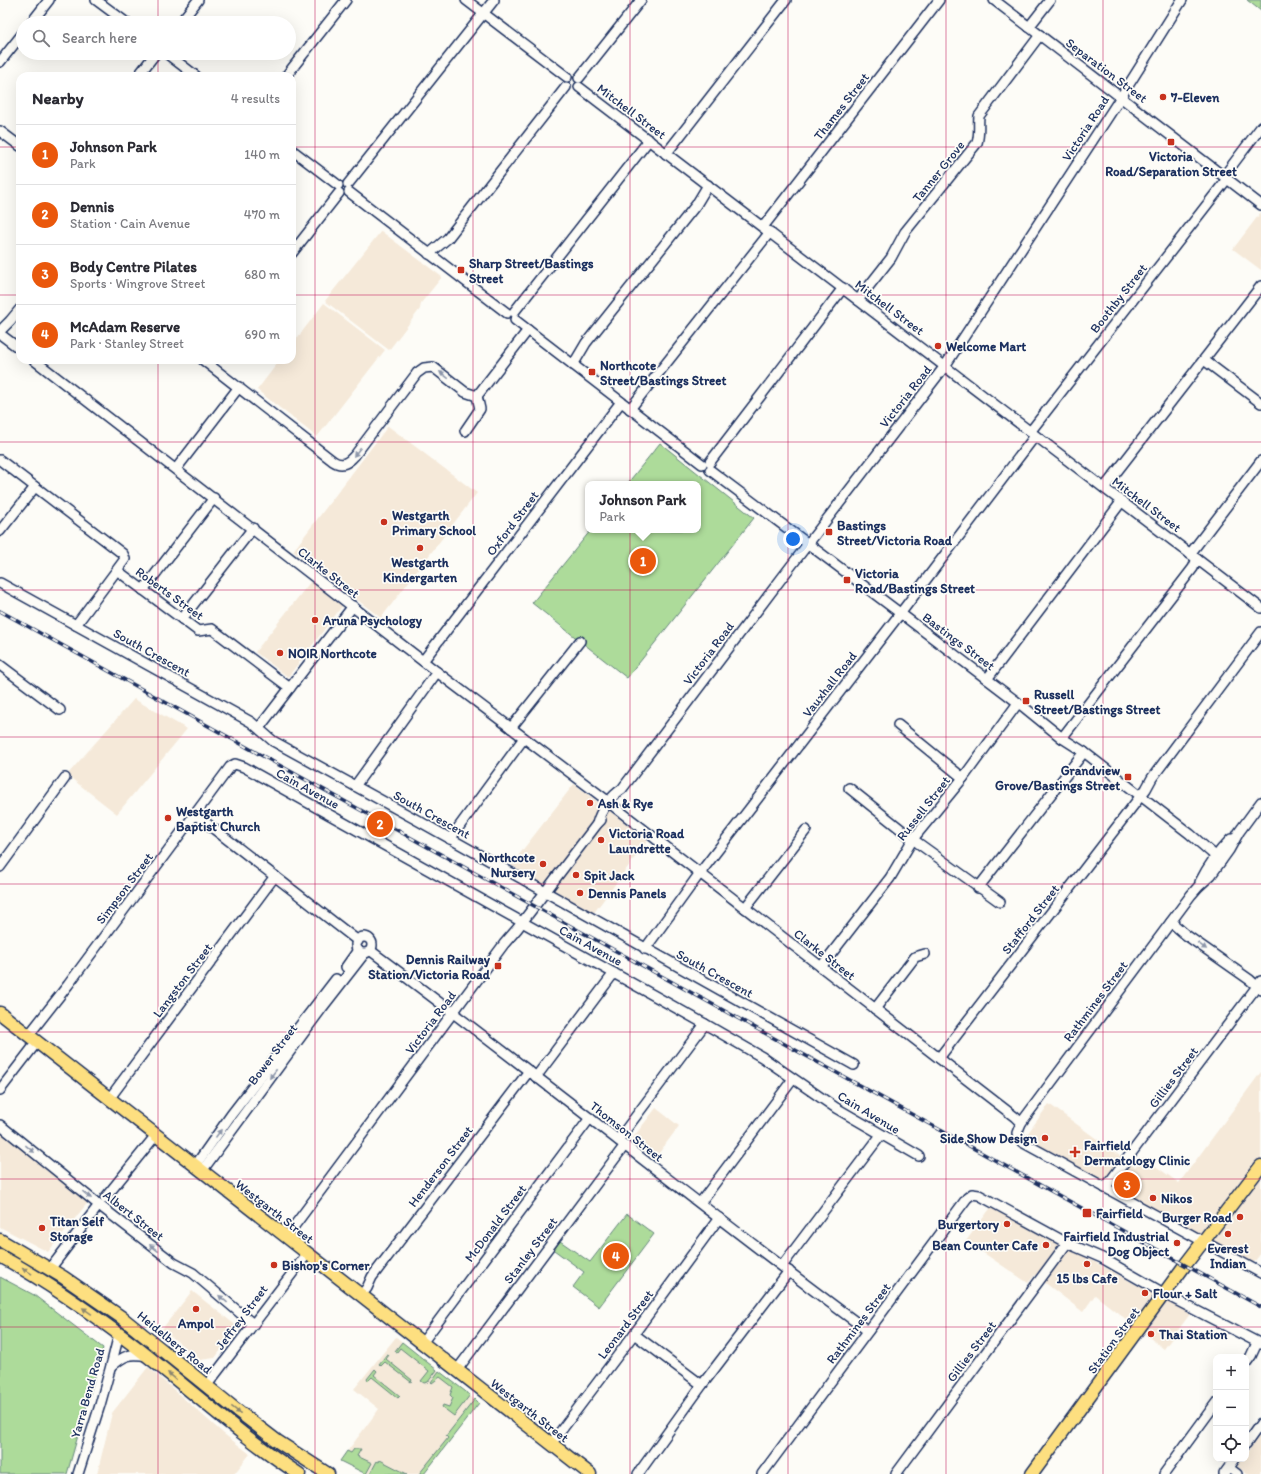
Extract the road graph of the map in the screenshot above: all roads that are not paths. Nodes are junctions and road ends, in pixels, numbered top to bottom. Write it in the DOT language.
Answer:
graph roads {
  1 [pos="49,0"];
  2 [pos="96,0"];
  3 [pos="198,0"];
  4 [pos="346,0"];
  5 [pos="466,0"];
  6 [pos="494,0"];
  7 [pos="641,0"];
  8 [pos="786,0"];
  9 [pos="939,0"];
  10 [pos="994,0"];
  11 [pos="1050,0"];
  12 [pos="1182,0"];
  13 [pos="484,14"];
  14 [pos="36,16"];
  15 [pos="117,16"];
  16 [pos="185,16"];
  17 [pos="1029,27"];
  18 [pos="1040,35"];
  19 [pos="16,42"];
  20 [pos="151,60"];
  21 [pos="175,60"];
  22 [pos="0,62"];
  23 [pos="141,72"];
  24 [pos="191,72"];
  25 [pos="289,72"];
  26 [pos="567,77"];
  27 [pos="579,82"];
  28 [pos="566,87"];
  29 [pos="1121,97"];
  30 [pos="1261,127"];
  31 [pos="0,131"];
  32 [pos="649,140"];
  33 [pos="16,143"];
  34 [pos="296,153"];
  35 [pos="666,154"];
  36 [pos="1225,177"];
  37 [pos="708,185"];
  38 [pos="348,188"];
  39 [pos="339,189"];
  40 [pos="1261,205"];
  41 [pos="767,230"];
  42 [pos="448,238"];
  43 [pos="296,248"];
  44 [pos="429,254"];
  45 [pos="438,260"];
  46 [pos="1261,286"];
  47 [pos="843,288"];
  48 [pos="858,300"];
  49 [pos="16,314"];
  50 [pos="512,315"];
  51 [pos="528,330"];
  52 [pos="1,335"];
  53 [pos="16,346"];
  54 [pos="1204,360"];
  55 [pos="570,363"];
  56 [pos="39,364"];
  57 [pos="210,364"];
  58 [pos="945,366"];
  59 [pos="239,387"];
  60 [pos="477,396"];
  61 [pos="621,402"];
  62 [pos="1261,403"];
  63 [pos="630,409"];
  64 [pos="465,431"];
  65 [pos="1033,434"];
  66 [pos="0,460"];
  67 [pos="1261,461"];
  68 [pos="707,465"];
  69 [pos="176,469"];
  70 [pos="35,487"];
  71 [pos="1104,488"];
  72 [pos="214,498"];
  73 [pos="1122,502"];
  74 [pos="253,528"];
  75 [pos="0,531"];
  76 [pos="807,544"];
  77 [pos="1194,556"];
  78 [pos="118,570"];
  79 [pos="0,583"];
  80 [pos="143,590"];
  81 [pos="352,606"];
  82 [pos="1261,608"];
  83 [pos="900,613"];
  84 [pos="182,620"];
  85 [pos="76,625"];
  86 [pos="1260,634"];
  87 [pos="580,641"];
  88 [pos="423,661"];
  89 [pos="0,665"];
  90 [pos="438,672"];
  91 [pos="987,679"];
  92 [pos="290,688"];
  93 [pos="1018,703"];
  94 [pos="60,710"];
  95 [pos="898,725"];
  96 [pos="259,728"];
  97 [pos="511,728"];
  98 [pos="524,738"];
  99 [pos="1062,738"];
  100 [pos="1084,752"];
  101 [pos="244,767"];
  102 [pos="65,778"];
  103 [pos="963,778"];
  104 [pos="355,786"];
  105 [pos="849,788"];
  106 [pos="1139,795"];
  107 [pos="1261,802"];
  108 [pos="610,804"];
  109 [pos="196,815"];
  110 [pos="806,830"];
  111 [pos="450,839"];
  112 [pos="913,839"];
  113 [pos="1221,856"];
  114 [pos="0,867"];
  115 [pos="700,873"];
  116 [pos="275,876"];
  117 [pos="978,888"];
  118 [pos="545,892"];
  119 [pos="1000,902"];
  120 [pos="745,908"];
  121 [pos="1171,922"];
  122 [pos="522,923"];
  123 [pos="358,941"];
  124 [pos="645,949"];
  125 [pos="364,951"];
  126 [pos="925,954"];
  127 [pos="821,967"];
  128 [pos="614,973"];
  129 [pos="1260,986"];
  130 [pos="875,1009"];
  131 [pos="454,1012"];
  132 [pos="0,1013"];
  133 [pos="705,1024"];
  134 [pos="32,1039"];
  135 [pos="939,1058"];
  136 [pos="854,1065"];
  137 [pos="532,1074"];
  138 [pos="794,1078"];
  139 [pos="0,1090"];
  140 [pos="109,1099"];
  141 [pos="590,1118"];
  142 [pos="1021,1123"];
  143 [pos="0,1125"];
  144 [pos="156,1135"];
  145 [pos="881,1135"];
  146 [pos="621,1143"];
  147 [pos="919,1156"];
  148 [pos="1261,1166"];
  149 [pos="198,1168"];
  150 [pos="1105,1188"];
  151 [pos="102,1202"];
  152 [pos="700,1203"];
  153 [pos="719,1218"];
  154 [pos="286,1237"];
  155 [pos="0,1240"];
  156 [pos="1203,1241"];
  157 [pos="1068,1243"];
  158 [pos="307,1254"];
  159 [pos="0,1256"];
  160 [pos="50,1269"];
  161 [pos="786,1269"];
  162 [pos="1261,1274"];
  163 [pos="1164,1293"];
  164 [pos="359,1294"];
  165 [pos="127,1321"];
  166 [pos="253,1324"];
  167 [pos="868,1331"];
  168 [pos="119,1334"];
  169 [pos="634,1334"];
  170 [pos="422,1343"];
  171 [pos="1259,1344"];
  172 [pos="147,1356"];
  173 [pos="1249,1359"];
  174 [pos="111,1367"];
  175 [pos="457,1370"];
  176 [pos="206,1385"];
  177 [pos="702,1385"];
  178 [pos="197,1397"];
  179 [pos="1213,1407"];
  180 [pos="1261,1423"];
  181 [pos="1249,1440"];
  182 [pos="551,1444"];
  183 [pos="1233,1462"];
  184 [pos="1227,1471"];
  185 [pos="78,1474"];
  186 [pos="299,1474"];
  187 [pos="328,1474"];
  188 [pos="590,1474"];
  189 [pos="638,1474"];
  190 [pos="762,1474"];
  191 [pos="896,1474"];
  192 [pos="1032,1474"];
  193 [pos="1164,1474"];
  194 [pos="1237,1474"];
  1 -- 14 [label="street"];
  2 -- 15 [label="street"];
  3 -- 16 [label="street"];
  4 -- 25 [label="street"];
  5 -- 13 [label="street"];
  6 -- 13 [label="street"];
  7 -- 27 [label="street"];
  8 -- 35 [label="street"];
  9 -- 41 [label="street, Thames Street"];
  10 -- 17 [label="street, Separation Street"];
  11 -- 17 [label="street"];
  12 -- 29 [label="street, Victoria Road"];
  13 -- 26 [label="street"];
  13 -- 38 [label="street"];
  17 -- 18 [label="street, Separation Street"];
  18 -- 29 [label="street, Separation Street"];
  18 -- 48 [label="street, Tanner Grove"];
  19 -- 22 [label="street"];
  20 -- 23 [label="street"];
  21 -- 24 [label="street"];
  26 -- 27 [label="street"];
  26 -- 28 [label="street"];
  27 -- 28 [label="street"];
  27 -- 32 [label="street, Mitchell Street"];
  28 -- 42 [label="street"];
  29 -- 36 [label="street, Separation Street"];
  29 -- 58 [label="street, Victoria Road"];
  30 -- 36 [label="street, Boothby Street"];
  31 -- 33 [label="street"];
  32 -- 35 [label="street, Mitchell Street"];
  32 -- 50 [label="street"];
  34 -- 39 [label="street"];
  35 -- 37 [label="street, Mitchell Street"];
  36 -- 40 [label="street, Separation Street"];
  36 -- 65 [label="street, Boothby Street"];
  37 -- 41 [label="street, Mitchell Street"];
  37 -- 55 [label="street"];
  38 -- 39 [label="street"];
  38 -- 44 [label="street, Bastings Street"];
  39 -- 43 [label="street"];
  41 -- 47 [label="street, Mitchell Street"];
  41 -- 63 [label="street, Thames Street"];
  42 -- 44 [label="street"];
  42 -- 45 [label="street"];
  44 -- 45 [label="street, Bastings Street"];
  45 -- 50 [label="street, Bastings Street"];
  46 -- 54 [label="street"];
  47 -- 48 [label="street, Mitchell Street"];
  47 -- 68 [label="street"];
  48 -- 58 [label="street, Mitchell Street"];
  49 -- 52 [label="street"];
  50 -- 51 [label="street, Bastings Street"];
  51 -- 55 [label="street, Bastings Street"];
  51 -- 60 [label="street"];
  52 -- 53 [label="street"];
  54 -- 62 [label="street"];
  54 -- 71 [label="street"];
  55 -- 61 [label="street, Bastings Street"];
  56 -- 69 [label="street, Clarke Street"];
  57 -- 59 [label="street"];
  58 -- 65 [label="street, Mitchell Street"];
  58 -- 76 [label="street, Victoria Road"];
  60 -- 59 [label="street, one-way"];
  59 -- 69 [label="street"];
  60 -- 64 [label="street"];
  61 -- 63 [label="street, Bastings Street"];
  61 -- 88 [label="street, Oxford Street"];
  63 -- 68 [label="street, Bastings Street"];
  65 -- 71 [label="street, Mitchell Street"];
  65 -- 83 [label="street, Vauxhall Road"];
  66 -- 70 [label="street, Roberts Street"];
  67 -- 77 [label="street"];
  68 -- 76 [label="street, Bastings Street"];
  69 -- 72 [label="street, Clarke Street"];
  70 -- 75 [label="street"];
  70 -- 78 [label="street, Roberts Street"];
  71 -- 73 [label="street, Mitchell Street"];
  72 -- 74 [label="street, Clarke Street"];
  72 -- 80 [label="street"];
  73 -- 77 [label="street, Mitchell Street"];
  73 -- 91 [label="street"];
  74 -- 81 [label="street, Clarke Street"];
  74 -- 84 [label="street"];
  76 -- 83 [label="street, Bastings Street"];
  76 -- 108 [label="street, Victoria Road"];
  77 -- 82 [label="street, Mitchell Street"];
  77 -- 99 [label="street"];
  78 -- 80 [label="street, Roberts Street"];
  78 -- 85 [label="street"];
  79 -- 85 [label="street, South Crescent"];
  80 -- 84 [label="street, Roberts Street"];
  81 -- 88 [label="street, Clarke Street"];
  81 -- 92 [label="street"];
  83 -- 91 [label="street, Bastings Street"];
  83 -- 115 [label="street, Vauxhall Road"];
  84 -- 92 [label="street, Roberts Street"];
  85 -- 96 [label="street, South Crescent"];
  86 -- 106 [label="street, Stafford Street"];
  87 -- 97 [label="street"];
  88 -- 90 [label="street, Clarke Street"];
  89 -- 94 [label="street"];
  90 -- 97 [label="street, Clarke Street"];
  90 -- 104 [label="street"];
  91 -- 93 [label="street, Bastings Street"];
  92 -- 96 [label="street"];
  93 -- 99 [label="street, Bastings Street"];
  93 -- 103 [label="street, Russell Street"];
  95 -- 103 [label="street"];
  96 -- 104 [label="street, South Crescent"];
  97 -- 98 [label="street, Clarke Street"];
  98 -- 108 [label="street, Clarke Street"];
  98 -- 111 [label="street"];
  99 -- 100 [label="street, Bastings Street"];
  100 -- 106 [label="street, Bastings Street"];
  100 -- 117 [label="street"];
  101 -- 109 [label="street, Simpson Street"];
  101 -- 122 [label="street, Cain Avenue"];
  102 -- 114 [label="street"];
  103 -- 112 [label="street, Russell Street"];
  104 -- 111 [label="street, South Crescent"];
  105 -- 112 [label="street"];
  106 -- 113 [label="street, Bastings Street"];
  106 -- 135 [label="street, Stafford Street"];
  107 -- 113 [label="street, Rathmines Street"];
  108 -- 115 [label="street, Clarke Street"];
  108 -- 118 [label="street, Victoria Road"];
  109 -- 116 [label="street"];
  109 -- 134 [label="street, Simpson Street"];
  110 -- 120 [label="street"];
  111 -- 118 [label="street, South Crescent"];
  112 -- 117 [label="street"];
  112 -- 127 [label="street, Russell Street"];
  113 -- 121 [label="street, Rathmines Street"];
  115 -- 120 [label="street, Clarke Street"];
  115 -- 124 [label="street, Vauxhall Road"];
  116 -- 123 [label="street"];
  116 -- 140 [label="street, Langston Street"];
  117 -- 119 [label="street"];
  118 -- 122 [label="street, Victoria Road"];
  118 -- 124 [label="street, South Crescent"];
  120 -- 127 [label="street, Clarke Street"];
  121 -- 129 [label="street, one-way"];
  121 -- 142 [label="street, Rathmines Street"];
  122 -- 128 [label="street, Cain Avenue"];
  122 -- 131 [label="street, Victoria Road"];
  123 -- 125 [label="street"];
  123 -- 125 [label="street"];
  124 -- 136 [label="street, South Crescent"];
  125 -- 131 [label="street, Thomson Street"];
  125 -- 149 [label="street, Bower Street"];
  126 -- 130 [label="street"];
  127 -- 130 [label="street, Clarke Street"];
  128 -- 133 [label="street, Cain Avenue"];
  128 -- 137 [label="street, Henderson Street"];
  129 -- 150 [label="street, Gillies Street"];
  130 -- 135 [label="street, Clarke Street"];
  131 -- 137 [label="street, Thomson Street"];
  131 -- 154 [label="street, Victoria Road"];
  132 -- 134 [label="main road, Westgarth Street"];
  133 -- 138 [label="street, Cain Avenue"];
  133 -- 146 [label="street, Stanley Street"];
  134 -- 139 [label="street, Simpson Street"];
  134 -- 140 [label="main road, Westgarth Street"];
  135 -- 142 [label="street, Clarke Street"];
  137 -- 141 [label="street, Thomson Street"];
  137 -- 164 [label="street, Henderson Street"];
  138 -- 145 [label="street, Cain Avenue"];
  138 -- 152 [label="street"];
  140 -- 144 [label="main road, Westgarth Street"];
  141 -- 146 [label="street, Thomson Street"];
  141 -- 170 [label="street, McDonald Street"];
  142 -- 150 [label="street, Rathmines Street"];
  143 -- 151 [label="street, Albert Street, one-way"];
  144 -- 149 [label="main road, Westgarth Street"];
  144 -- 151 [label="street"];
  145 -- 147 [label="street, Cain Avenue"];
  145 -- 161 [label="street"];
  146 -- 152 [label="street, Thomson Street"];
  146 -- 175 [label="street, Stanley Street"];
  148 -- 156 [label="main road, Station Street"];
  149 -- 154 [label="main road, Westgarth Street"];
  150 -- 156 [label="street"];
  151 -- 160 [label="street"];
  166 -- 151 [label="street, Albert Street, one-way"];
  152 -- 153 [label="street, Thomson Street"];
  153 -- 161 [label="street, Thomson Street"];
  153 -- 169 [label="street, Leonard Street"];
  154 -- 158 [label="main road, Westgarth Street"];
  155 -- 160 [label="main road, Heidelberg Road"];
  156 -- 162 [label="street"];
  156 -- 163 [label="main road, Station Street"];
  157 -- 163 [label="street"];
  157 -- 167 [label="street, Rathmines Street"];
  157 -- 191 [label="street, Gillies Street"];
  158 -- 164 [label="main road, Westgarth Street"];
  158 -- 166 [label="street, Jeffrey Street"];
  168 -- 159 [label="main road, one-way"];
  160 -- 165 [label="main road, Heidelberg Road"];
  161 -- 167 [label="street, Thomson Street"];
  161 -- 177 [label="street"];
  163 -- 171 [label="street"];
  163 -- 192 [label="main road, Station Street"];
  164 -- 170 [label="main road, Westgarth Street"];
  165 -- 168 [label="main road, Yarra Bend Road"];
  165 -- 176 [label="main road, Heidelberg Road"];
  166 -- 176 [label="street, Jeffrey Street"];
  167 -- 190 [label="street, Rathmines Street"];
  168 -- 172 [label="main road"];
  168 -- 174 [label="street, Yarra Bend Road"];
  169 -- 177 [label="street"];
  169 -- 182 [label="street, Leonard Street"];
  170 -- 175 [label="main road, Westgarth Street"];
  171 -- 173 [label="street"];
  172 -- 174 [label="street"];
  178 -- 172 [label="main road, one-way"];
  174 -- 185 [label="street, Yarra Bend Road"];
  175 -- 182 [label="main road, Westgarth Street"];
  176 -- 178 [label="main road, Jeffrey Street"];
  176 -- 187 [label="main road, Heidelberg Road, one-way"];
  177 -- 189 [label="street"];
  178 -- 186 [label="main road"];
  179 -- 193 [label="street"];
  180 -- 181 [label="street"];
  182 -- 188 [label="main road, Westgarth Street"];
  183 -- 184 [label="street"];
  184 -- 194 [label="street"];
}
